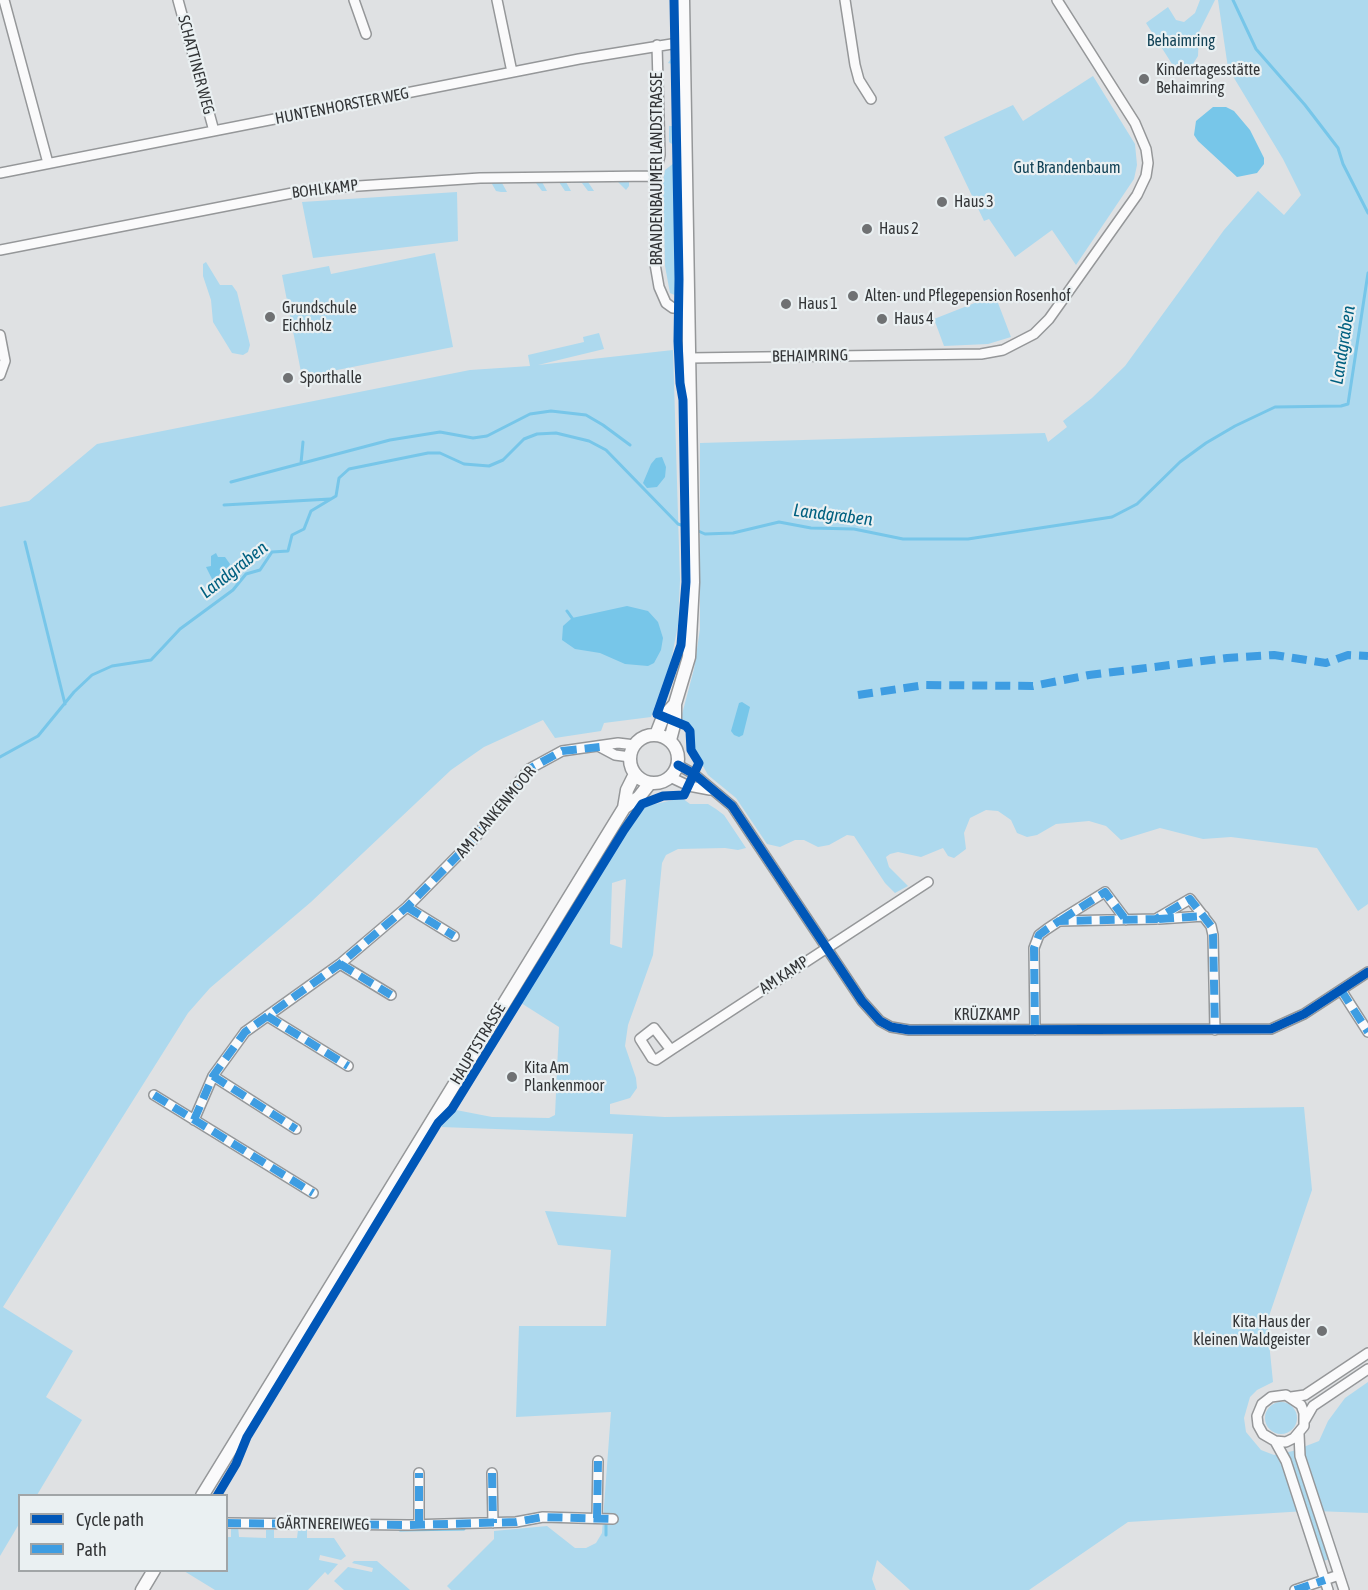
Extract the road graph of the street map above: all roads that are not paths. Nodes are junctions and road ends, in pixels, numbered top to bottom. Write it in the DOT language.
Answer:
graph roads {
  1 [pos="4,0"];
  2 [pos="178,0"];
  3 [pos="354,0"];
  4 [pos="497,0"];
  5 [pos="683,0"];
  6 [pos="845,0"];
  7 [pos="1056,0"];
  8 [pos="366,34"];
  9 [pos="684,42"];
  10 [pos="657,45"];
  11 [pos="512,72"];
  12 [pos="871,99"];
  13 [pos="214,131"];
  14 [pos="48,163"];
  15 [pos="0,173"];
  16 [pos="655,176"];
  17 [pos="0,250"];
  18 [pos="689,309"];
  19 [pos="0,335"];
  20 [pos="690,357"];
  21 [pos="0,375"];
  22 [pos="675,704"];
  23 [pos="656,735"];
  24 [pos="670,740"];
  25 [pos="635,745"];
  26 [pos="600,747"];
  27 [pos="630,757"];
  28 [pos="678,765"];
  29 [pos="635,774"];
  30 [pos="670,777"];
  31 [pos="650,783"];
  32 [pos="710,790"];
  33 [pos="624,808"];
  34 [pos="928,882"];
  35 [pos="407,907"];
  36 [pos="1204,916"];
  37 [pos="1156,919"];
  38 [pos="1126,920"];
  39 [pos="1059,921"];
  40 [pos="454,936"];
  41 [pos="826,947"];
  42 [pos="340,964"];
  43 [pos="1368,972"];
  44 [pos="1341,990"];
  45 [pos="391,995"];
  46 [pos="267,1016"];
  47 [pos="1035,1030"];
  48 [pos="1215,1030"];
  49 [pos="1368,1032"];
  50 [pos="671,1050"];
  51 [pos="348,1066"];
  52 [pos="213,1076"];
  53 [pos="154,1095"];
  54 [pos="194,1120"];
  55 [pos="296,1129"];
  56 [pos="313,1193"];
  57 [pos="1368,1353"];
  58 [pos="1368,1369"];
  59 [pos="1291,1397"];
  60 [pos="1305,1420"];
  61 [pos="1299,1434"];
  62 [pos="1275,1441"];
  63 [pos="598,1461"];
  64 [pos="419,1473"];
  65 [pos="492,1473"];
  66 [pos="203,1494"];
  67 [pos="597,1518"];
  68 [pos="613,1519"];
  69 [pos="228,1523"];
  70 [pos="493,1523"];
  71 [pos="419,1524"];
  72 [pos="153,1572"];
  73 [pos="1339,1575"];
  74 [pos="1325,1580"];
  75 [pos="142,1590"];
  76 [pos="1295,1590"];
  77 [pos="1328,1590"];
  78 [pos="1344,1590"];
  1 -- 14 [label="street"];
  2 -- 13 [label="street, SCHATTINER WEG"];
  3 -- 8 [label="street"];
  4 -- 11 [label="street"];
  5 -- 9 [label="main road, BRANDENBAUMER LANDSTRASSE"];
  6 -- 12 [label="street"];
  7 -- 20 [label="street, BEHAIMRING"];
  9 -- 10 [label="street, HUNTENHORSTER WEG"];
  9 -- 18 [label="main road, BRANDENBAUMER LANDSTRASSE"];
  10 -- 11 [label="street, HUNTENHORSTER WEG"];
  10 -- 16 [label="street, BRANDENBAUMER LANDSTRASSE"];
  11 -- 13 [label="street, HUNTENHORSTER WEG"];
  13 -- 14 [label="street, HUNTENHORSTER WEG"];
  14 -- 15 [label="street, HUNTENHORSTER WEG"];
  16 -- 17 [label="street, BOHLKAMP"];
  16 -- 18 [label="street, BRANDENBAUMER LANDSTRASSE"];
  18 -- 20 [label="main road, BRANDENBAUMER LANDSTRASSE"];
  19 -- 21 [label="street"];
  20 -- 22 [label="main road, BRANDENBAUMER LANDSTRASSE"];
  22 -- 23 [label="main road"];
  22 -- 24 [label="main road"];
  23 -- 24 [label="main road"];
  23 -- 25 [label="main road"];
  24 -- 28 [label="main road"];
  25 -- 26 [label="street, AM PLANKENMOOR"];
  25 -- 27 [label="main road"];
  26 -- 27 [label="street, AM PLANKENMOOR"];
  26 -- 35 [label="street, AM PLANKENMOOR"];
  27 -- 29 [label="main road"];
  28 -- 30 [label="main road"];
  28 -- 32 [label="street, KRÜZKAMP"];
  29 -- 31 [label="main road"];
  29 -- 33 [label="main road, HAUPTSTRASSE"];
  30 -- 31 [label="main road, HAUPTSTRASSE"];
  30 -- 32 [label="street, KRÜZKAMP"];
  31 -- 33 [label="main road, HAUPTSTRASSE"];
  32 -- 41 [label="street, KRÜZKAMP"];
  33 -- 66 [label="main road, HAUPTSTRASSE"];
  34 -- 41 [label="street, AM KAMP"];
  35 -- 40 [label="street"];
  35 -- 42 [label="street, AM PLANKENMOOR"];
  36 -- 37 [label="street"];
  36 -- 37 [label="street"];
  36 -- 48 [label="street"];
  37 -- 38 [label="street"];
  38 -- 39 [label="street"];
  38 -- 39 [label="street"];
  39 -- 47 [label="street"];
  41 -- 47 [label="street, KRÜZKAMP"];
  41 -- 50 [label="street, AM KAMP"];
  42 -- 45 [label="street"];
  42 -- 46 [label="street, AM PLANKENMOOR"];
  43 -- 44 [label="street, KRÜZKAMP"];
  44 -- 48 [label="street, KRÜZKAMP"];
  44 -- 49 [label="street"];
  46 -- 51 [label="street"];
  46 -- 52 [label="street, AM PLANKENMOOR"];
  47 -- 48 [label="street, KRÜZKAMP"];
  52 -- 54 [label="street, AM PLANKENMOOR"];
  52 -- 55 [label="street"];
  53 -- 54 [label="street"];
  54 -- 56 [label="street"];
  57 -- 59 [label="street"];
  58 -- 60 [label="street"];
  59 -- 60 [label="street"];
  59 -- 62 [label="street"];
  60 -- 61 [label="street"];
  61 -- 62 [label="street"];
  61 -- 73 [label="street"];
  62 -- 74 [label="street"];
  63 -- 67 [label="street"];
  64 -- 71 [label="street"];
  65 -- 70 [label="street"];
  67 -- 68 [label="street, GÄRTNEREIWEG"];
  67 -- 70 [label="street, GÄRTNEREIWEG"];
  69 -- 71 [label="street, GÄRTNEREIWEG"];
  70 -- 71 [label="street, GÄRTNEREIWEG"];
  72 -- 75 [label="main road"];
  73 -- 74 [label="street"];
  73 -- 78 [label="street"];
  74 -- 76 [label="street"];
  74 -- 77 [label="street"];
}
